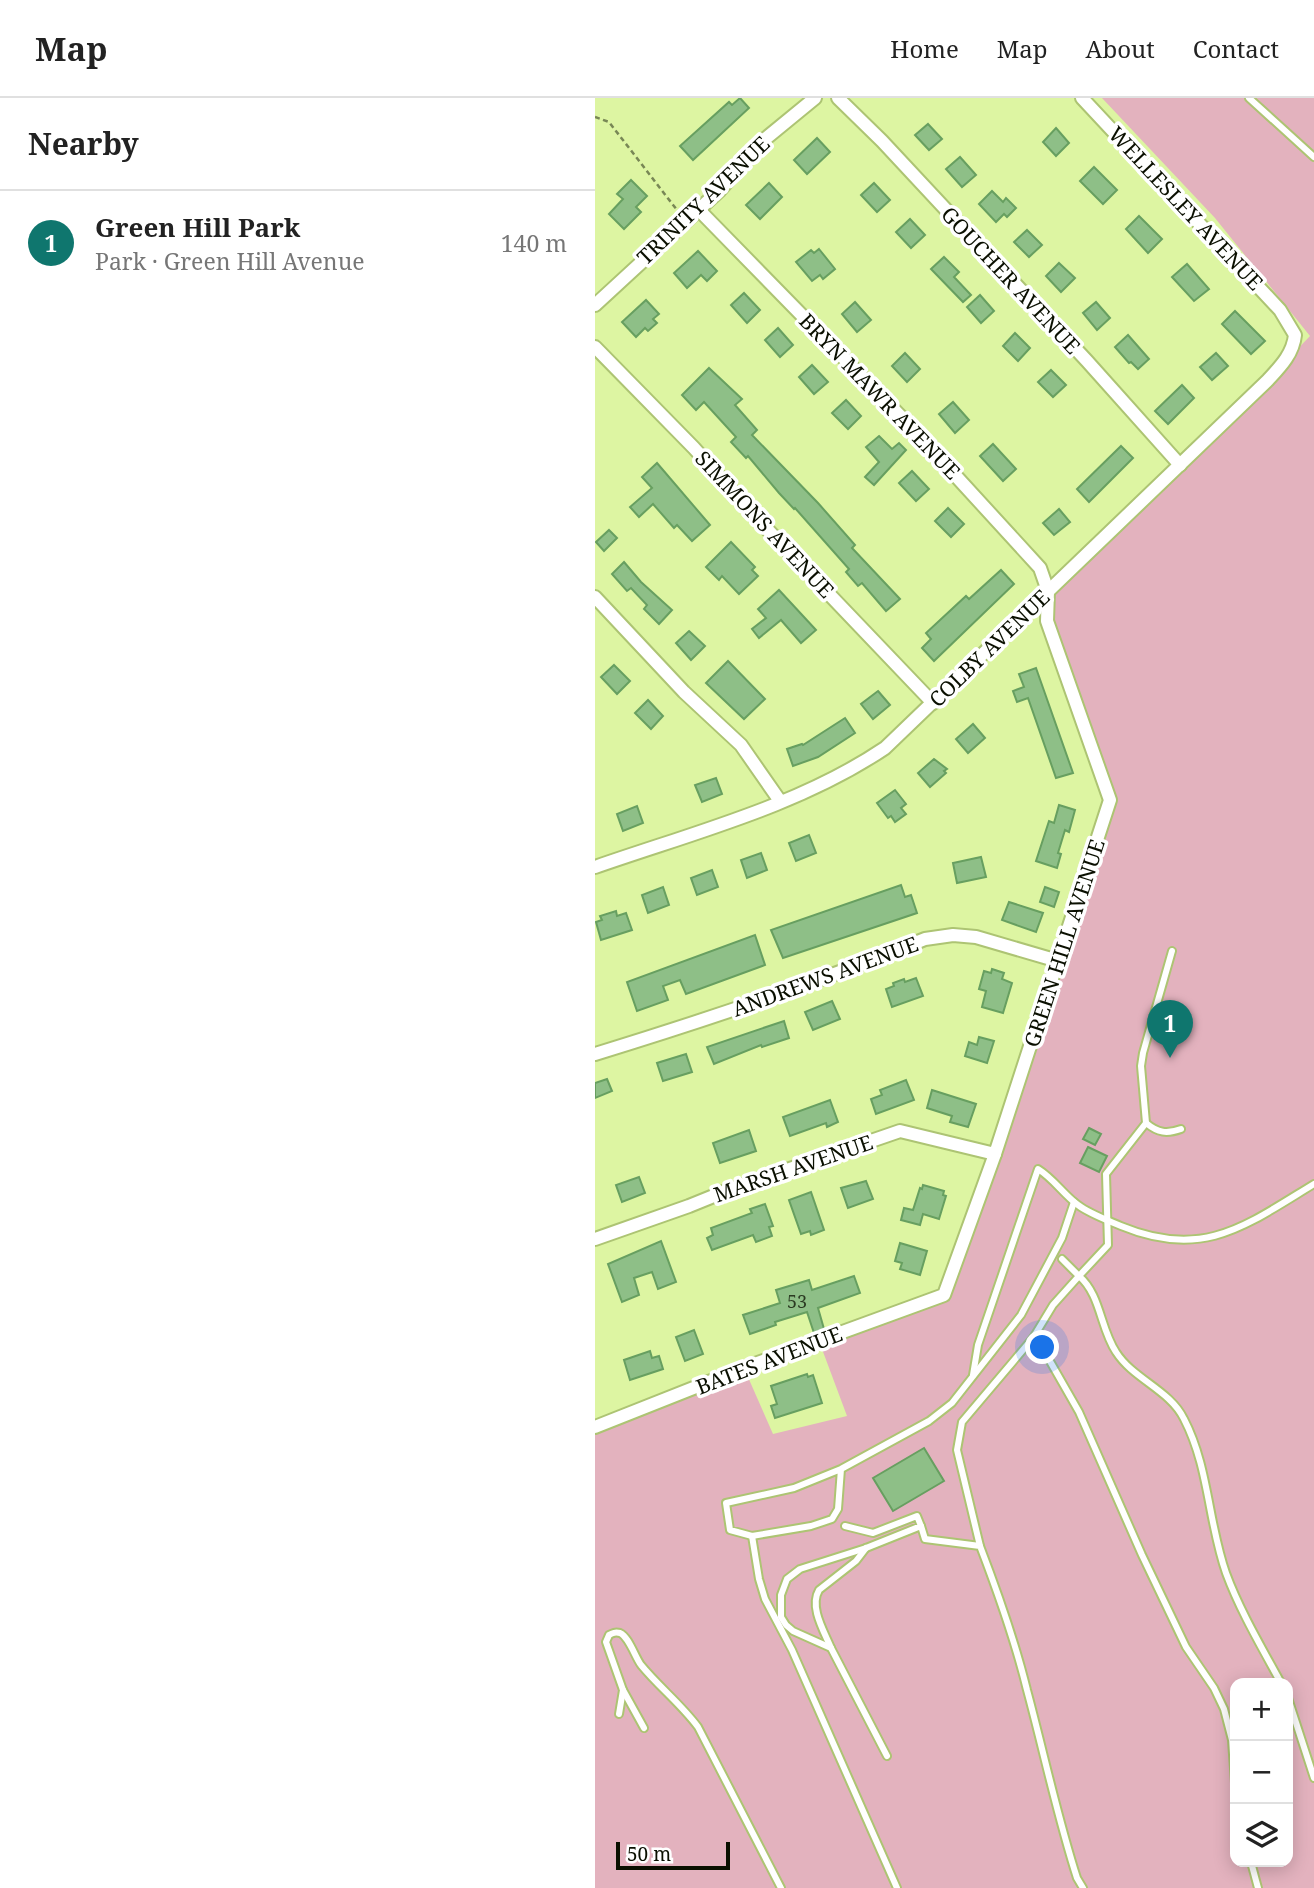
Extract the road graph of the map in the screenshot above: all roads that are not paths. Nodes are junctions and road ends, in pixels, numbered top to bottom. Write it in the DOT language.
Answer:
graph roads {
  1 [pos="815,98"];
  2 [pos="838,98"];
  3 [pos="1082,98"];
  4 [pos="1249,98"];
  5 [pos="1314,157"];
  6 [pos="699,210"];
  7 [pos="595,305"];
  8 [pos="1287,320"];
  9 [pos="595,347"];
  10 [pos="1180,466"];
  11 [pos="1048,591"];
  12 [pos="595,597"];
  13 [pos="933,703"];
  14 [pos="781,801"];
  15 [pos="595,867"];
  16 [pos="1172,951"];
  17 [pos="1058,961"];
  18 [pos="595,1054"];
  19 [pos="1146,1124"];
  20 [pos="1181,1129"];
  21 [pos="995,1154"];
  22 [pos="1314,1184"];
  23 [pos="1074,1202"];
  24 [pos="1108,1221"];
  25 [pos="595,1239"];
  26 [pos="1062,1259"];
  27 [pos="1079,1276"];
  28 [pos="944,1295"];
  29 [pos="1033,1338"];
  30 [pos="972,1377"];
  31 [pos="595,1427"];
  32 [pos="841,1469"];
  33 [pos="845,1526"];
  34 [pos="921,1526"];
  35 [pos="752,1536"];
  36 [pos="981,1546"];
  37 [pos="866,1548"];
  38 [pos="831,1648"];
  39 [pos="1278,1678"];
  40 [pos="623,1690"];
  41 [pos="1293,1713"];
  42 [pos="619,1714"];
  43 [pos="644,1728"];
  44 [pos="1232,1741"];
  45 [pos="887,1756"];
  46 [pos="1314,1777"];
  47 [pos="1252,1867"];
  48 [pos="781,1888"];
  49 [pos="897,1888"];
  50 [pos="1083,1888"];
  51 [pos="1258,1888"];
  1 -- 6 [label="street, TRINITY AVENUE"];
  2 -- 10 [label="street, GOUCHER AVENUE"];
  3 -- 8 [label="street, WELLESLEY AVENUE"];
  4 -- 5 [label="lane"];
  6 -- 7 [label="street, TRINITY AVENUE"];
  6 -- 11 [label="street, BRYN MAWR AVENUE"];
  8 -- 10 [label="street, COLBY AVENUE"];
  9 -- 13 [label="street, SIMMONS AVENUE"];
  10 -- 11 [label="street, COLBY AVENUE"];
  11 -- 13 [label="street, COLBY AVENUE"];
  11 -- 17 [label="street, GREEN HILL AVENUE"];
  12 -- 14 [label="street"];
  13 -- 14 [label="street, COLBY AVENUE"];
  14 -- 15 [label="street, COLBY AVENUE"];
  16 -- 19 [label="lane"];
  17 -- 18 [label="street, ANDREWS AVENUE"];
  17 -- 21 [label="street, GREEN HILL AVENUE"];
  19 -- 20 [label="lane"];
  19 -- 24 [label="lane"];
  21 -- 25 [label="street, MARSH AVENUE"];
  21 -- 28 [label="street, GREEN HILL AVENUE"];
  22 -- 24 [label="lane"];
  23 -- 24 [label="lane"];
  23 -- 30 [label="lane"];
  23 -- 30 [label="lane"];
  24 -- 27 [label="lane"];
  26 -- 27 [label="lane"];
  27 -- 29 [label="lane"];
  27 -- 39 [label="lane"];
  28 -- 31 [label="street, BATES AVENUE"];
  29 -- 36 [label="lane"];
  29 -- 44 [label="lane"];
  30 -- 32 [label="lane"];
  32 -- 35 [label="lane"];
  32 -- 35 [label="lane"];
  33 -- 34 [label="lane"];
  34 -- 36 [label="lane"];
  34 -- 37 [label="lane"];
  35 -- 49 [label="lane"];
  36 -- 50 [label="lane"];
  37 -- 38 [label="lane"];
  37 -- 38 [label="lane"];
  38 -- 45 [label="lane"];
  40 -- 42 [label="lane"];
  40 -- 43 [label="lane"];
  40 -- 48 [label="lane"];
  41 -- 46 [label="lane"];
  47 -- 51 [label="lane"];
}
